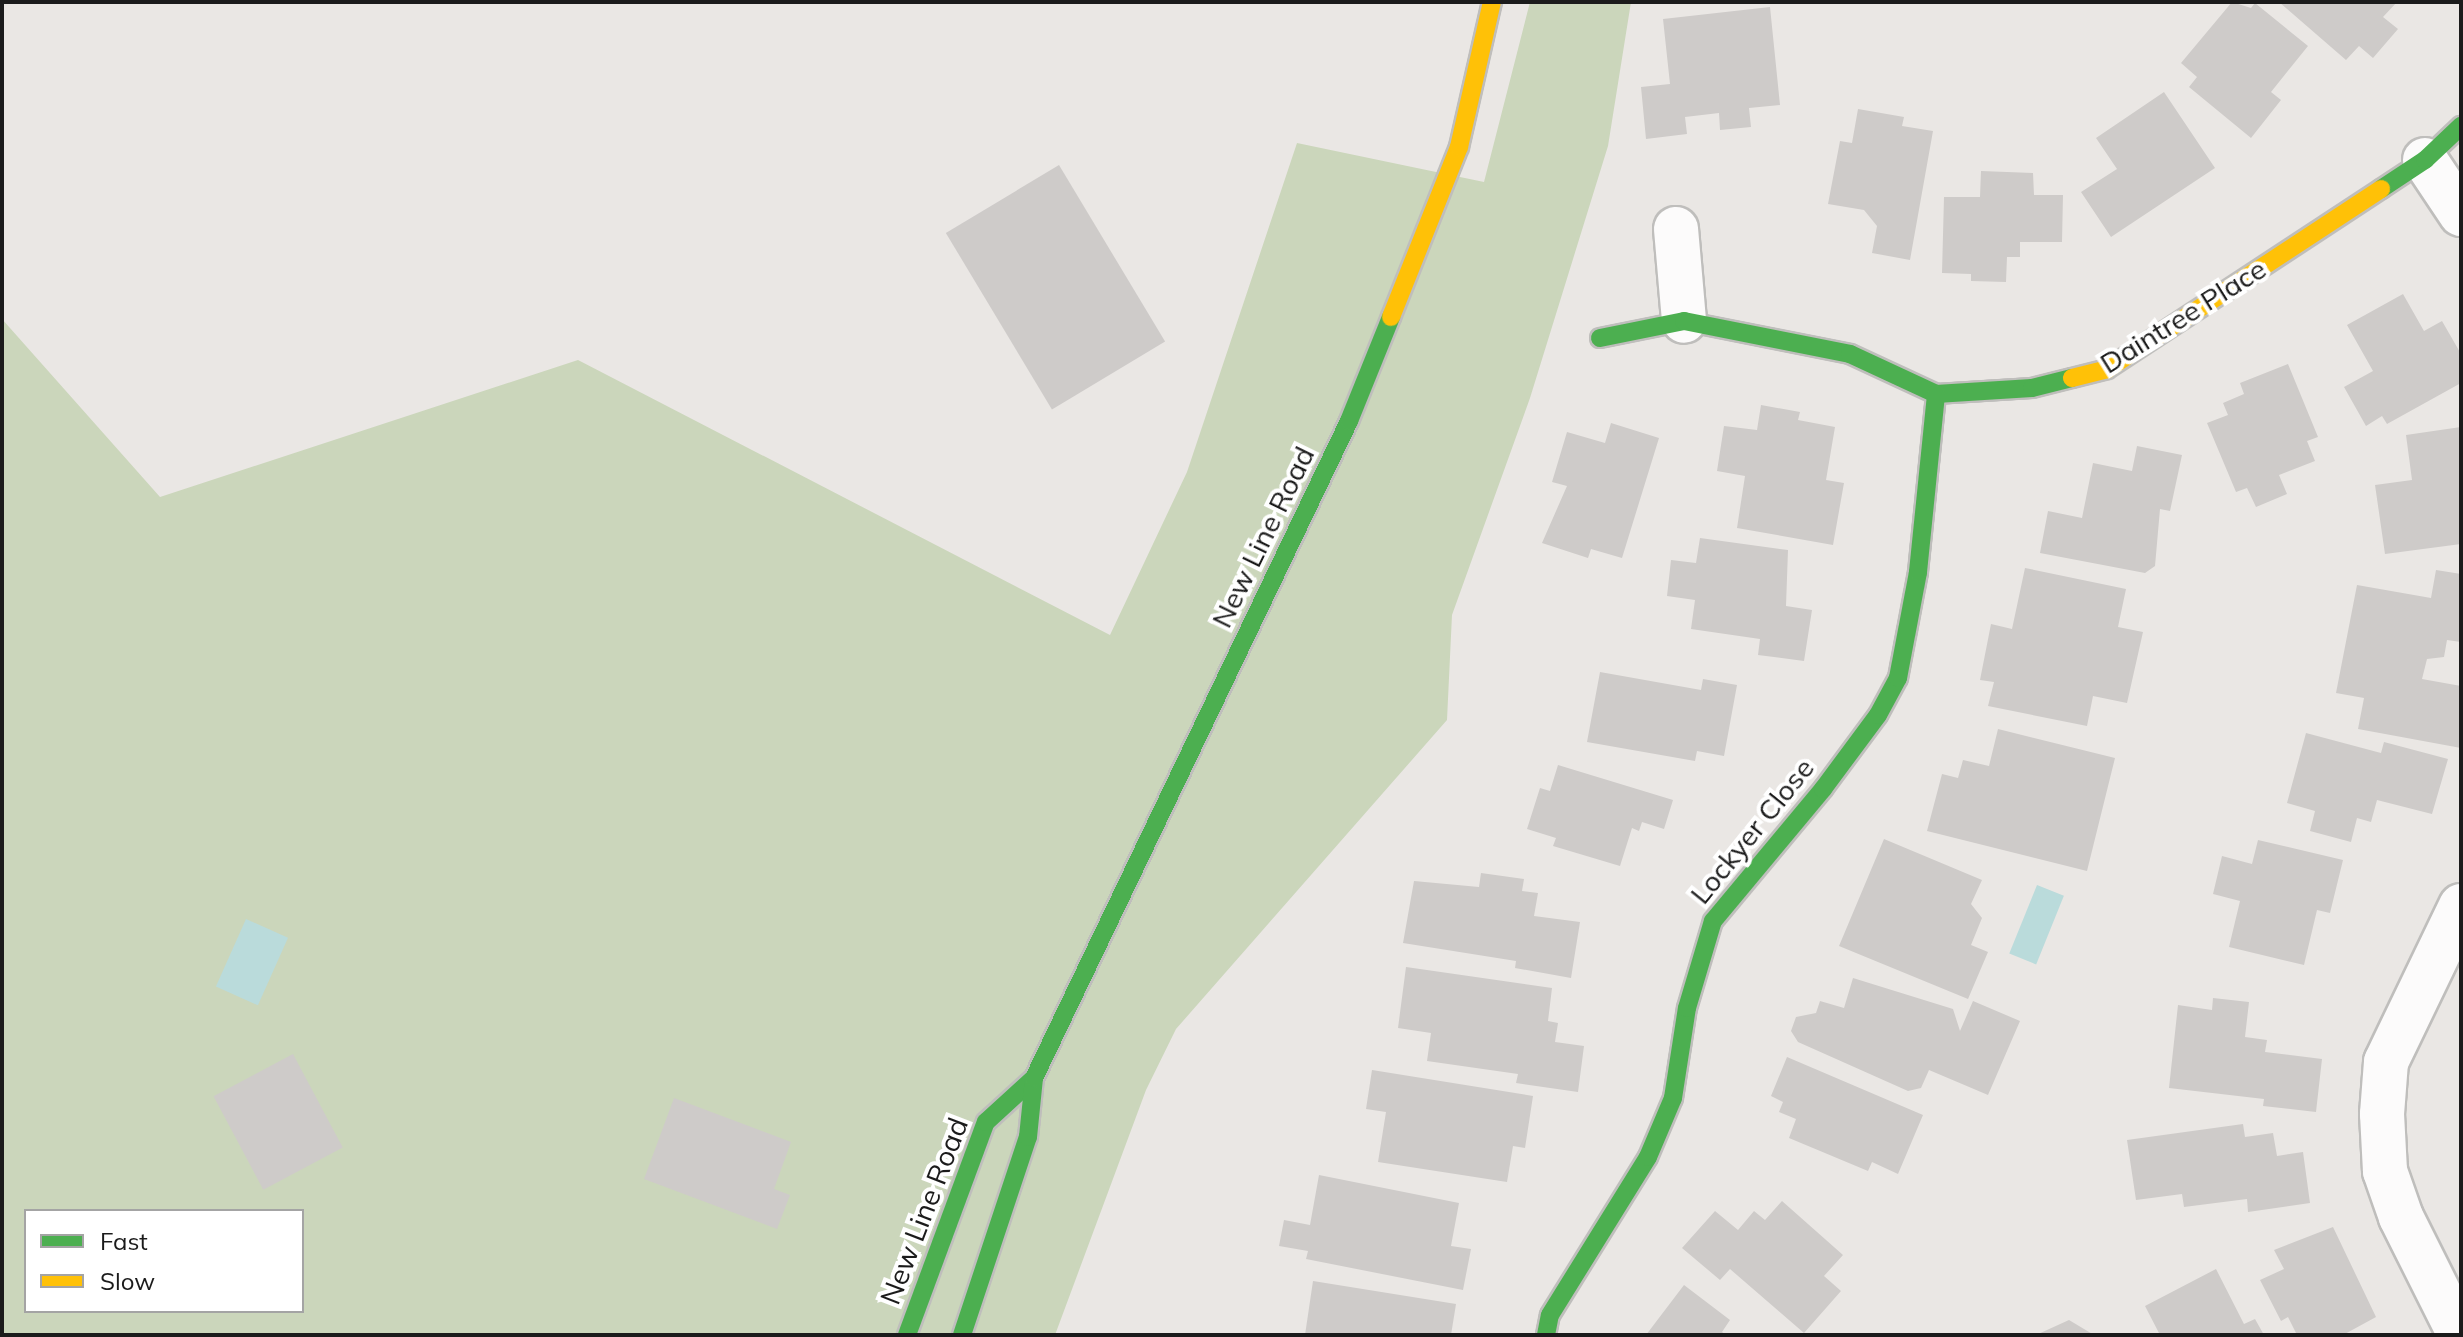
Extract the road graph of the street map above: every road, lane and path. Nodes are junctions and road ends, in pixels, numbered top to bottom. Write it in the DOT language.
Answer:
graph roads {
  1 [pos="1492,2"];
  2 [pos="2461,126"];
  3 [pos="2425,160"];
  4 [pos="2461,214"];
  5 [pos="1676,229"];
  6 [pos="1684,321"];
  7 [pos="1600,338"];
  8 [pos="1936,394"];
  9 [pos="2461,906"];
  10 [pos="1034,1078"];
  11 [pos="907,1335"];
  12 [pos="962,1335"];
  13 [pos="1546,1335"];
  14 [pos="2460,1335"];
  1 -- 10 [label="street, New Line Road"];
  2 -- 3 [label="street, Daintree Place"];
  3 -- 4 [label="street"];
  3 -- 8 [label="street, Daintree Place"];
  5 -- 6 [label="street"];
  6 -- 7 [label="street, Daintree Place"];
  6 -- 8 [label="street, Daintree Place"];
  8 -- 13 [label="street, Lockyer Close"];
  9 -- 14 [label="street"];
  10 -- 11 [label="street, New Line Road"];
  10 -- 12 [label="street, New Line Road"];
}
